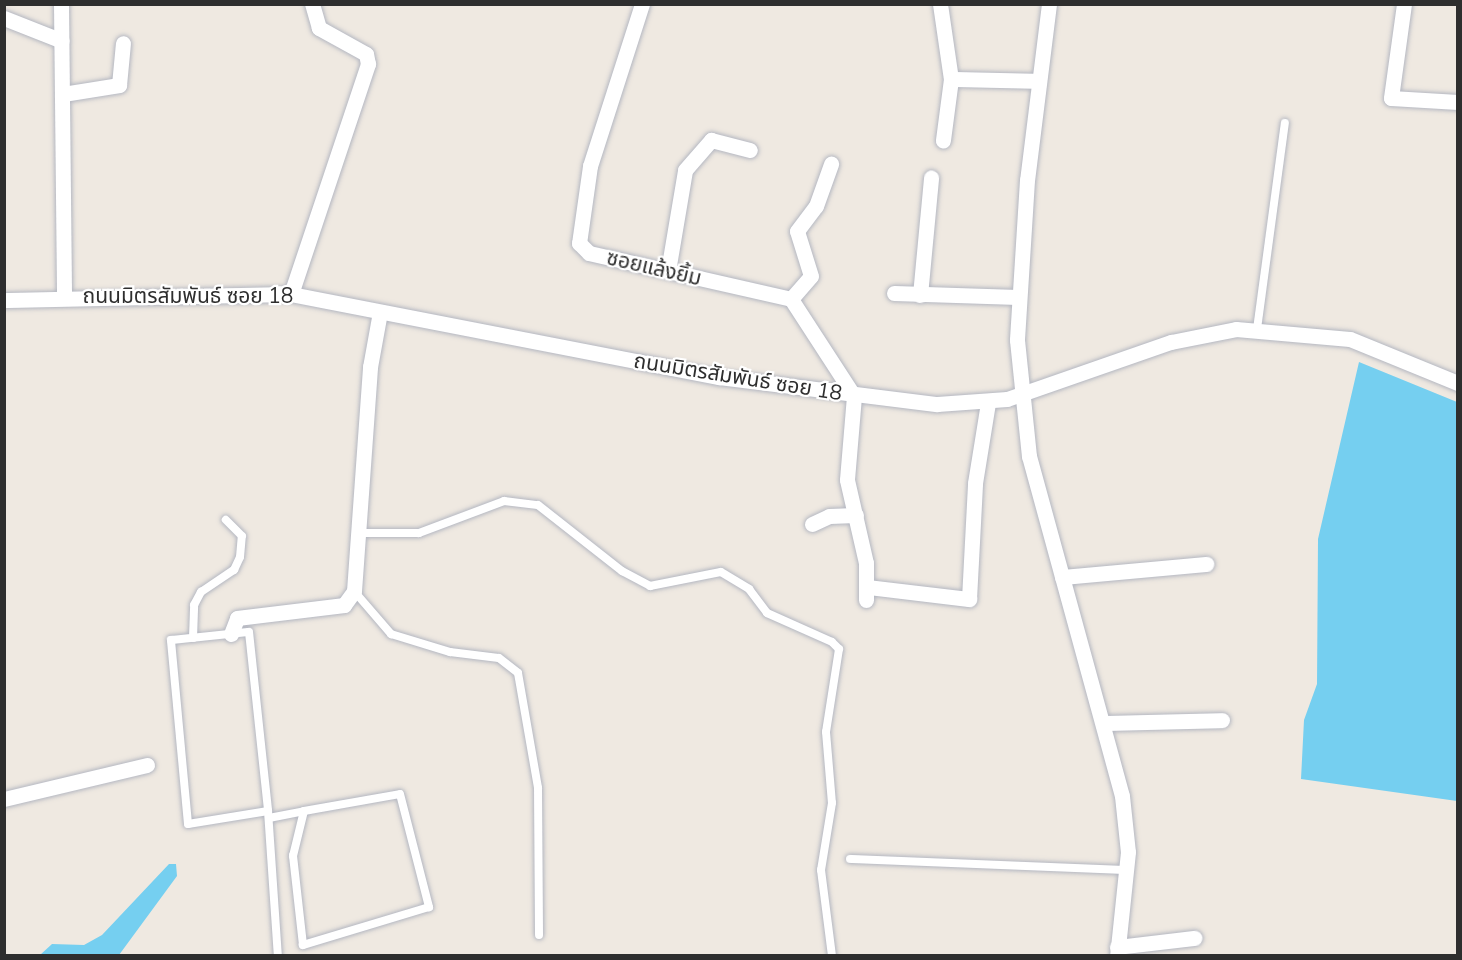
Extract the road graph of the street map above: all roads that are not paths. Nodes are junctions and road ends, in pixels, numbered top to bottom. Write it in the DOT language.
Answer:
graph roads {
  1 [pos="61,4"];
  2 [pos="312,4"];
  3 [pos="642,4"];
  4 [pos="940,4"];
  5 [pos="1049,4"];
  6 [pos="1404,4"];
  7 [pos="4,18"];
  8 [pos="62,41"];
  9 [pos="123,43"];
  10 [pos="951,79"];
  11 [pos="1037,81"];
  12 [pos="63,94"];
  13 [pos="1458,102"];
  14 [pos="1285,123"];
  15 [pos="943,140"];
  16 [pos="750,150"];
  17 [pos="831,165"];
  18 [pos="931,178"];
  19 [pos="668,271"];
  20 [pos="894,293"];
  21 [pos="291,294"];
  22 [pos="920,295"];
  23 [pos="64,297"];
  24 [pos="1018,297"];
  25 [pos="791,299"];
  26 [pos="4,300"];
  27 [pos="380,312"];
  28 [pos="1257,328"];
  29 [pos="1458,383"];
  30 [pos="1026,393"];
  31 [pos="854,396"];
  32 [pos="988,403"];
  33 [pos="856,515"];
  34 [pos="226,520"];
  35 [pos="812,524"];
  36 [pos="356,533"];
  37 [pos="1206,564"];
  38 [pos="1062,577"];
  39 [pos="354,591"];
  40 [pos="231,634"];
  41 [pos="193,638"];
  42 [pos="1222,720"];
  43 [pos="1103,723"];
  44 [pos="147,765"];
  45 [pos="4,799"];
  46 [pos="304,812"];
  47 [pos="269,814"];
  48 [pos="850,859"];
  49 [pos="1126,870"];
  50 [pos="539,935"];
  51 [pos="1194,938"];
  52 [pos="1116,953"];
  53 [pos="278,956"];
  54 [pos="832,956"];
  1 -- 8 [label="street"];
  2 -- 21 [label="street"];
  3 -- 19 [label="street, ซอยแล้งยิ้ม"];
  4 -- 10 [label="street"];
  5 -- 11 [label="street"];
  6 -- 13 [label="street"];
  7 -- 8 [label="street"];
  8 -- 12 [label="street"];
  9 -- 12 [label="street"];
  10 -- 11 [label="street"];
  10 -- 15 [label="street"];
  11 -- 24 [label="street"];
  12 -- 23 [label="street"];
  14 -- 28 [label="lane"];
  16 -- 19 [label="street"];
  17 -- 25 [label="street"];
  18 -- 22 [label="street"];
  19 -- 25 [label="street, ซอยแล้งยิ้ม"];
  20 -- 22 [label="street"];
  21 -- 23 [label="street, ถนนมิตรสัมพันธ์ ซอย 18"];
  21 -- 27 [label="street, ถนนมิตรสัมพันธ์ ซอย 18"];
  22 -- 24 [label="street"];
  23 -- 26 [label="street, ถนนมิตรสัมพันธ์ ซอย 18"];
  24 -- 30 [label="street"];
  25 -- 31 [label="street"];
  27 -- 31 [label="street, ถนนมิตรสัมพันธ์ ซอย 18"];
  27 -- 36 [label="street"];
  28 -- 29 [label="street, ถนนมิตรสัมพันธ์ ซอย 18"];
  28 -- 30 [label="street, ถนนมิตรสัมพันธ์ ซอย 18"];
  30 -- 32 [label="street, ถนนมิตรสัมพันธ์ ซอย 18"];
  30 -- 38 [label="street"];
  31 -- 32 [label="street, ถนนมิตรสัมพันธ์ ซอย 18"];
  31 -- 33 [label="street"];
  32 -- 33 [label="street"];
  33 -- 35 [label="street"];
  34 -- 41 [label="lane"];
  36 -- 39 [label="street"];
  36 -- 54 [label="lane"];
  37 -- 38 [label="street"];
  38 -- 43 [label="street"];
  39 -- 40 [label="street"];
  39 -- 50 [label="lane"];
  40 -- 41 [label="lane"];
  40 -- 47 [label="lane"];
  41 -- 47 [label="lane"];
  42 -- 43 [label="street"];
  43 -- 49 [label="street"];
  44 -- 45 [label="street"];
  46 -- 46 [label="lane"];
  46 -- 47 [label="lane"];
  47 -- 53 [label="lane"];
  48 -- 49 [label="lane"];
  49 -- 52 [label="street"];
  51 -- 52 [label="street"];
}
